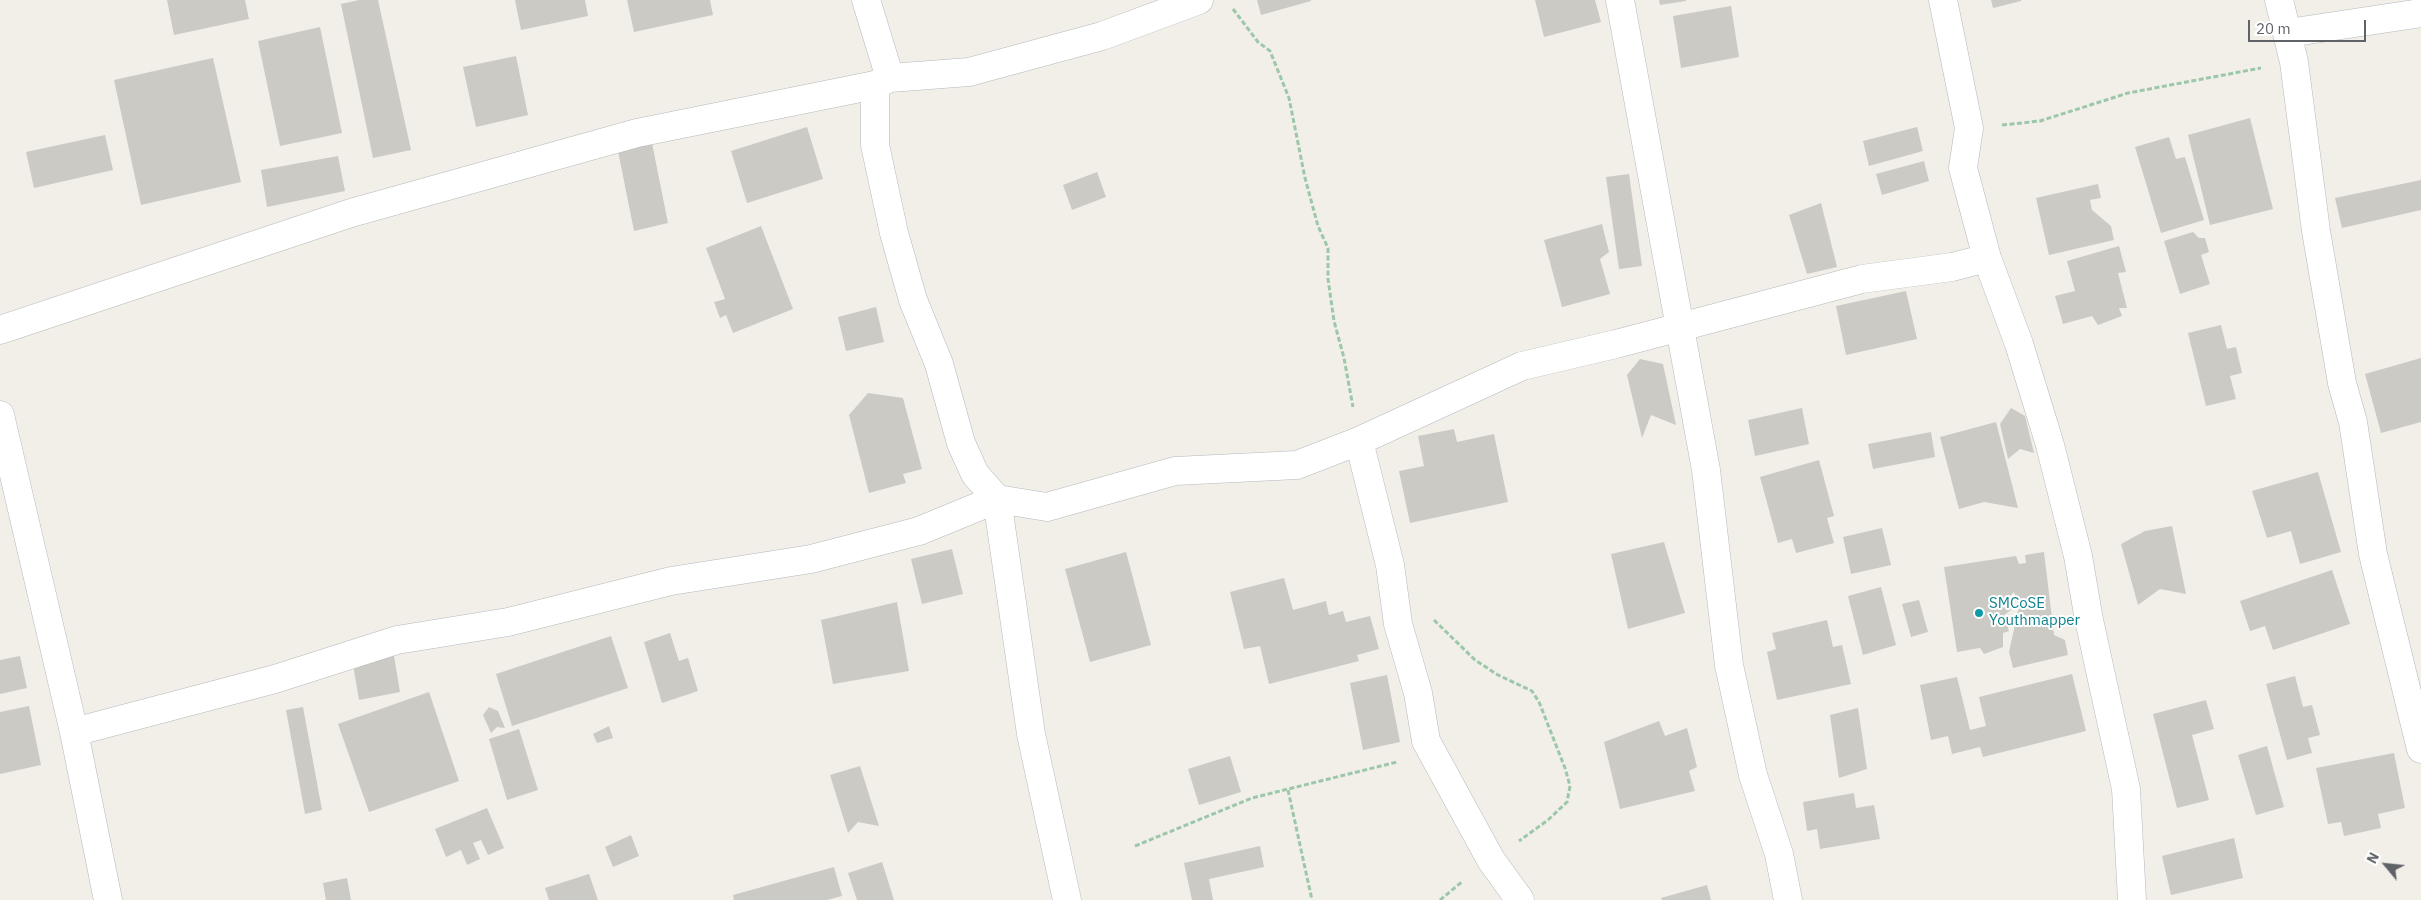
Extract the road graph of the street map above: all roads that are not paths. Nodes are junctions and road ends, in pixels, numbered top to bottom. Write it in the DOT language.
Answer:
graph roads {
  1 [pos="866,0"];
  2 [pos="1199,0"];
  3 [pos="1620,0"];
  4 [pos="1943,0"];
  5 [pos="2279,0"];
  6 [pos="2421,13"];
  7 [pos="2288,33"];
  8 [pos="883,81"];
  9 [pos="1987,258"];
  10 [pos="1678,328"];
  11 [pos="0,330"];
  12 [pos="0,415"];
  13 [pos="1359,442"];
  14 [pos="996,498"];
  15 [pos="74,732"];
  16 [pos="2421,749"];
  17 [pos="108,900"];
  18 [pos="1067,900"];
  19 [pos="1520,900"];
  20 [pos="1788,900"];
  21 [pos="2132,900"];
  1 -- 8 [label="street"];
  2 -- 8 [label="street"];
  3 -- 10 [label="street"];
  4 -- 9 [label="street"];
  5 -- 7 [label="street"];
  6 -- 7 [label="street"];
  7 -- 16 [label="street"];
  8 -- 11 [label="street"];
  8 -- 14 [label="street"];
  9 -- 10 [label="street"];
  9 -- 21 [label="street"];
  10 -- 13 [label="street"];
  10 -- 20 [label="street"];
  12 -- 15 [label="street"];
  13 -- 14 [label="street"];
  13 -- 19 [label="street"];
  14 -- 15 [label="street"];
  14 -- 18 [label="street"];
  15 -- 17 [label="street"];
}
